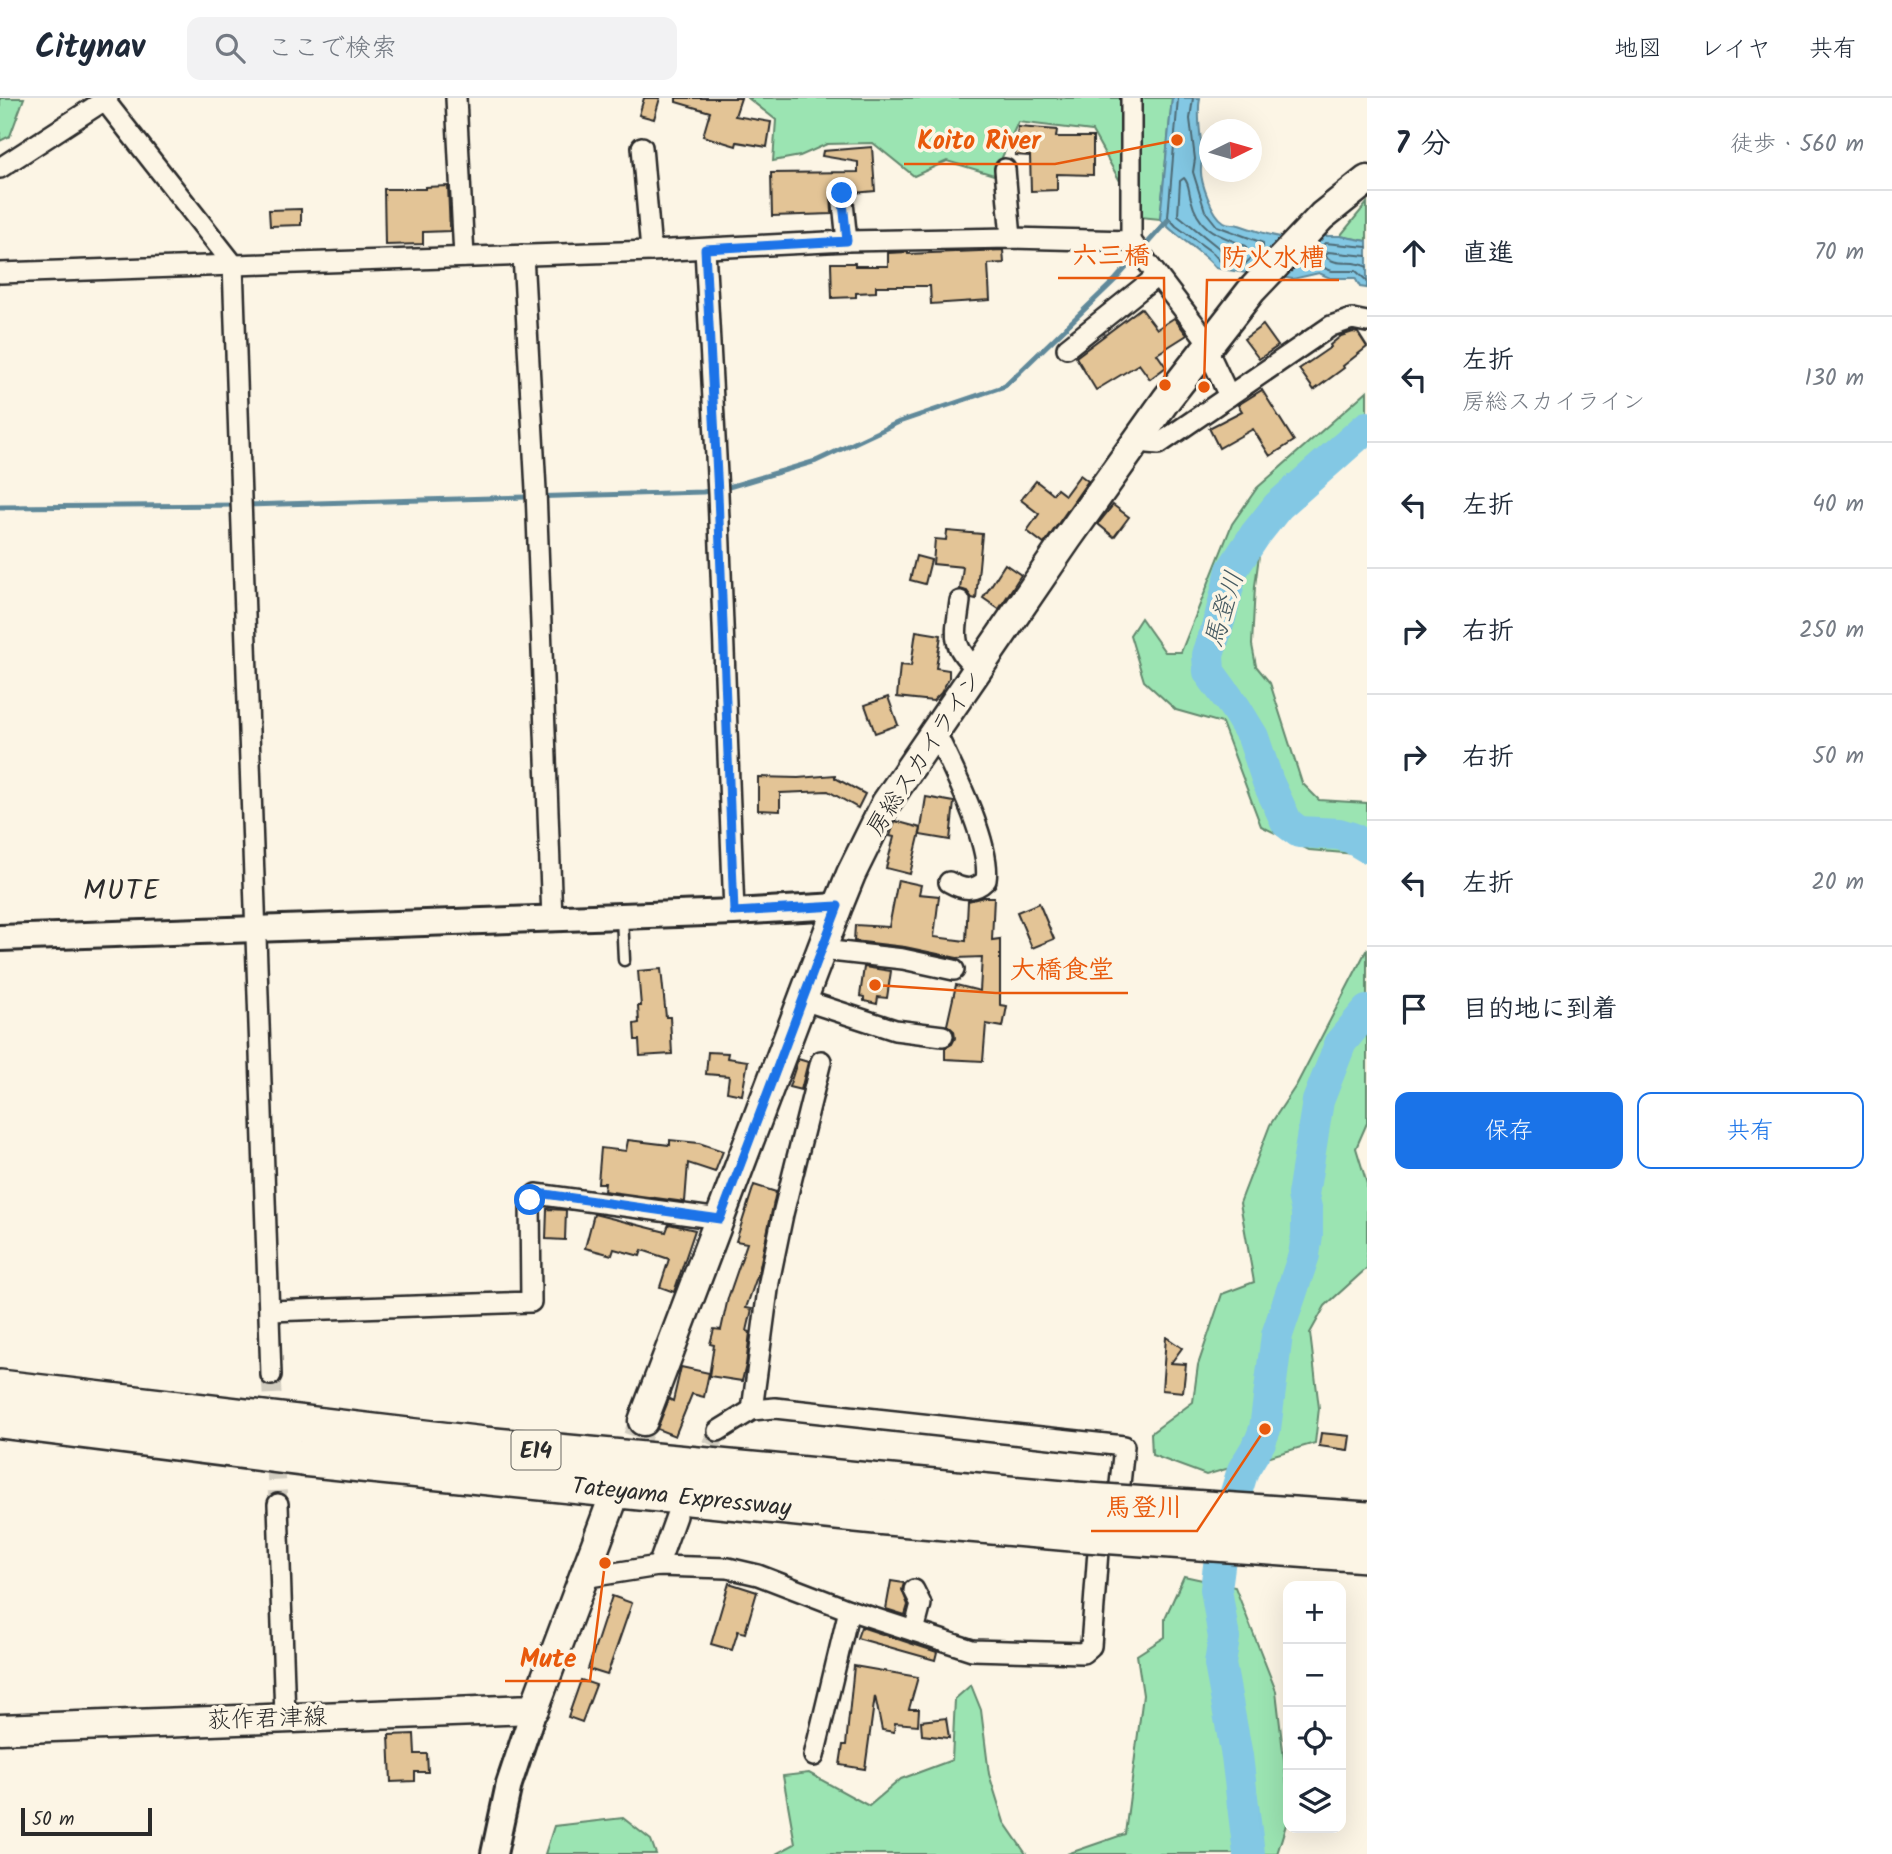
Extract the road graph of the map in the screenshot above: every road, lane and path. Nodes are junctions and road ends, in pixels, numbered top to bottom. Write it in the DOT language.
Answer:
graph roads {
  1 [pos="456,98"];
  2 [pos="1131,98"];
  3 [pos="107,99"];
  4 [pos="642,147"];
  5 [pos="0,168"];
  6 [pos="1005,169"];
  7 [pos="1367,180"];
  8 [pos="842,193"];
  9 [pos="1010,238"];
  10 [pos="847,241"];
  11 [pos="1132,244"];
  12 [pos="705,249"];
  13 [pos="651,251"];
  14 [pos="523,255"];
  15 [pos="464,257"];
  16 [pos="233,264"];
  17 [pos="0,273"];
  18 [pos="1155,273"];
  19 [pos="1367,323"];
  20 [pos="1208,345"];
  21 [pos="1067,348"];
  22 [pos="1229,396"];
  23 [pos="1140,437"];
  24 [pos="960,601"];
  25 [pos="978,669"];
  26 [pos="935,731"];
  27 [pos="949,881"];
  28 [pos="838,906"];
  29 [pos="734,912"];
  30 [pos="622,916"];
  31 [pos="552,919"];
  32 [pos="258,929"];
  33 [pos="0,938"];
  34 [pos="822,950"];
  35 [pos="624,960"];
  36 [pos="954,970"];
  37 [pos="803,1000"];
  38 [pos="943,1036"];
  39 [pos="821,1061"];
  40 [pos="720,1219"];
  41 [pos="270,1311"];
  42 [pos="271,1375"];
  43 [pos="0,1388"];
  44 [pos="752,1410"];
  45 [pos="0,1420"];
  46 [pos="643,1421"];
  47 [pos="718,1431"];
  48 [pos="1119,1484"];
  49 [pos="278,1504"];
  50 [pos="611,1504"];
  51 [pos="676,1516"];
  52 [pos="1367,1520"];
  53 [pos="1081,1528"];
  54 [pos="1367,1553"];
  55 [pos="658,1566"];
  56 [pos="583,1578"];
  57 [pos="914,1590"];
  58 [pos="849,1610"];
  59 [pos="914,1631"];
  60 [pos="534,1709"];
  61 [pos="285,1717"];
  62 [pos="0,1728"];
  63 [pos="814,1756"];
  64 [pos="494,1854"];
  1 -- 15 [label="street"];
  2 -- 11 [label="street"];
  3 -- 5 [label="street"];
  3 -- 16 [label="street"];
  4 -- 13 [label="street"];
  6 -- 9 [label="street"];
  7 -- 20 [label="main road, 房総スカイライン"];
  8 -- 10 [label="street"];
  9 -- 10 [label="street"];
  9 -- 11 [label="street"];
  10 -- 12 [label="street"];
  11 -- 18 [label="street"];
  12 -- 13 [label="street"];
  12 -- 29 [label="street"];
  13 -- 14 [label="street"];
  14 -- 15 [label="street"];
  14 -- 31 [label="street"];
  15 -- 16 [label="street"];
  16 -- 17 [label="street"];
  16 -- 32 [label="street"];
  18 -- 20 [label="street"];
  18 -- 21 [label="street"];
  19 -- 22 [label="street"];
  20 -- 22 [label="street"];
  20 -- 23 [label="main road, 房総スカイライン"];
  22 -- 23 [label="street"];
  23 -- 25 [label="main road, 房総スカイライン"];
  24 -- 25 [label="street"];
  25 -- 26 [label="main road, 房総スカイライン"];
  26 -- 27 [label="street"];
  26 -- 28 [label="main road, 房総スカイライン"];
  28 -- 29 [label="street"];
  28 -- 34 [label="main road, 房総スカイライン"];
  29 -- 30 [label="street"];
  30 -- 31 [label="street"];
  30 -- 35 [label="lane"];
  31 -- 32 [label="street"];
  32 -- 33 [label="street"];
  32 -- 41 [label="street"];
  34 -- 36 [label="street"];
  34 -- 37 [label="main road, 房総スカイライン"];
  37 -- 38 [label="street"];
  37 -- 40 [label="main road, 房総スカイライン"];
  39 -- 44 [label="street"];
  40 -- 41 [label="street"];
  40 -- 46 [label="main road, 房総スカイライン"];
  41 -- 42 [label="street"];
  43 -- 53 [label="highway, Tateyama Expressway / E14"];
  44 -- 47 [label="street"];
  44 -- 48 [label="street"];
  45 -- 53 [label="highway, Tateyama Expressway / E14"];
  49 -- 61 [label="street"];
  50 -- 56 [label="main road"];
  51 -- 55 [label="street"];
  52 -- 53 [label="highway, Tateyama Expressway / E14, bridge"];
  53 -- 54 [label="highway, Tateyama Expressway / E14, bridge"];
  53 -- 59 [label="street"];
  55 -- 56 [label="street"];
  55 -- 58 [label="street"];
  56 -- 60 [label="main road"];
  57 -- 59 [label="street"];
  58 -- 59 [label="street"];
  58 -- 63 [label="street"];
  60 -- 61 [label="main road, 荻作君津線"];
  60 -- 64 [label="street"];
  61 -- 62 [label="main road, 荻作君津線"];
}
